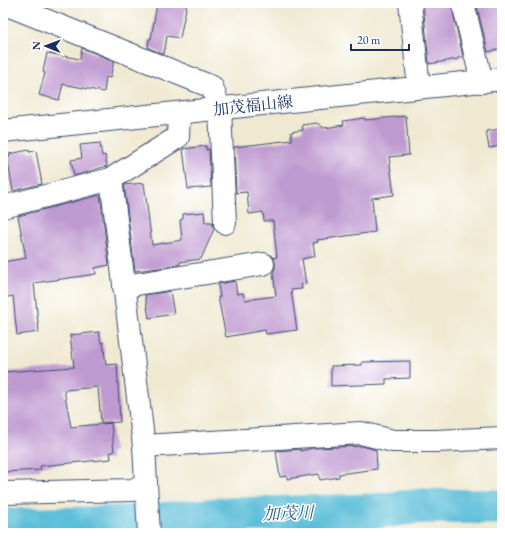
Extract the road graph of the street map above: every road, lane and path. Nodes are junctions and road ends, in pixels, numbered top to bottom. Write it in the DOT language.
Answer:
graph roads {
  1 [pos="410,3"];
  2 [pos="463,3"];
  3 [pos="3,4"];
  4 [pos="492,80"];
  5 [pos="419,88"];
  6 [pos="220,109"];
  7 [pos="179,113"];
  8 [pos="3,131"];
  9 [pos="111,179"];
  10 [pos="3,207"];
  11 [pos="225,223"];
  12 [pos="263,264"];
  13 [pos="124,286"];
  14 [pos="502,438"];
  15 [pos="144,446"];
  16 [pos="147,487"];
  17 [pos="3,493"];
  18 [pos="149,533"];
  1 -- 5 [label="street"];
  2 -- 4 [label="street"];
  3 -- 6 [label="street"];
  4 -- 5 [label="street, 加茂福山線"];
  5 -- 6 [label="street, 加茂福山線"];
  6 -- 7 [label="street, 加茂福山線"];
  6 -- 11 [label="street"];
  7 -- 8 [label="street, 加茂福山線"];
  7 -- 9 [label="street"];
  9 -- 10 [label="street"];
  9 -- 13 [label="street"];
  12 -- 13 [label="street"];
  13 -- 15 [label="street"];
  14 -- 15 [label="street"];
  15 -- 16 [label="street"];
  16 -- 17 [label="street"];
  16 -- 18 [label="street"];
}
